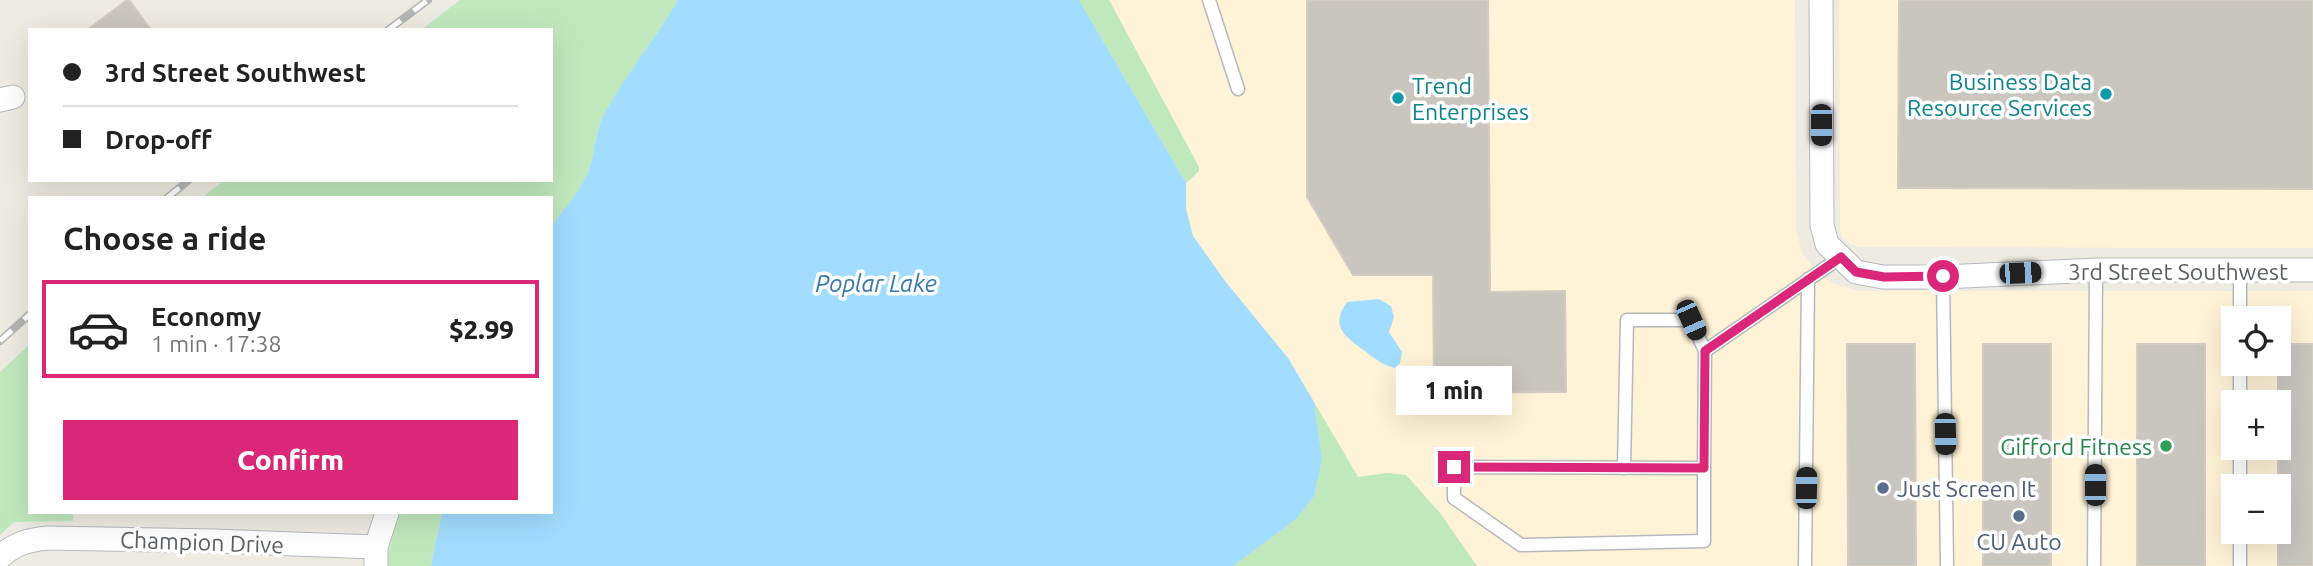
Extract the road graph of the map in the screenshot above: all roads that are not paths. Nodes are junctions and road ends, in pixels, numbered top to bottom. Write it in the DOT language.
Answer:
graph roads {
  1 [pos="1209,0"];
  2 [pos="1821,0"];
  3 [pos="1238,89"];
  4 [pos="1841,257"];
  5 [pos="2096,270"];
  6 [pos="2240,270"];
  7 [pos="2313,270"];
  8 [pos="1943,276"];
  9 [pos="1808,279"];
  10 [pos="2240,306"];
  11 [pos="1705,351"];
  12 [pos="1625,468"];
  13 [pos="1704,468"];
  14 [pos="387,514"];
  15 [pos="2240,544"];
  16 [pos="0,557"];
  17 [pos="376,557"];
  18 [pos="1805,566"];
  19 [pos="1947,566"];
  20 [pos="2094,566"];
  21 [pos="2240,566"];
  1 -- 3 [label="lane"];
  2 -- 4 [label="street"];
  4 -- 8 [label="street, 3rd Street Southwest"];
  4 -- 9 [label="lane"];
  5 -- 6 [label="street, 3rd Street Southwest"];
  5 -- 8 [label="street, 3rd Street Southwest"];
  5 -- 20 [label="lane"];
  6 -- 7 [label="street, 3rd Street Southwest"];
  6 -- 10 [label="lane"];
  8 -- 19 [label="lane"];
  9 -- 11 [label="lane"];
  9 -- 18 [label="lane"];
  11 -- 12 [label="lane"];
  11 -- 13 [label="lane"];
  12 -- 13 [label="lane"];
  12 -- 13 [label="lane"];
  14 -- 17 [label="street"];
  15 -- 21 [label="lane"];
  16 -- 17 [label="street, Champion Drive"];
}
